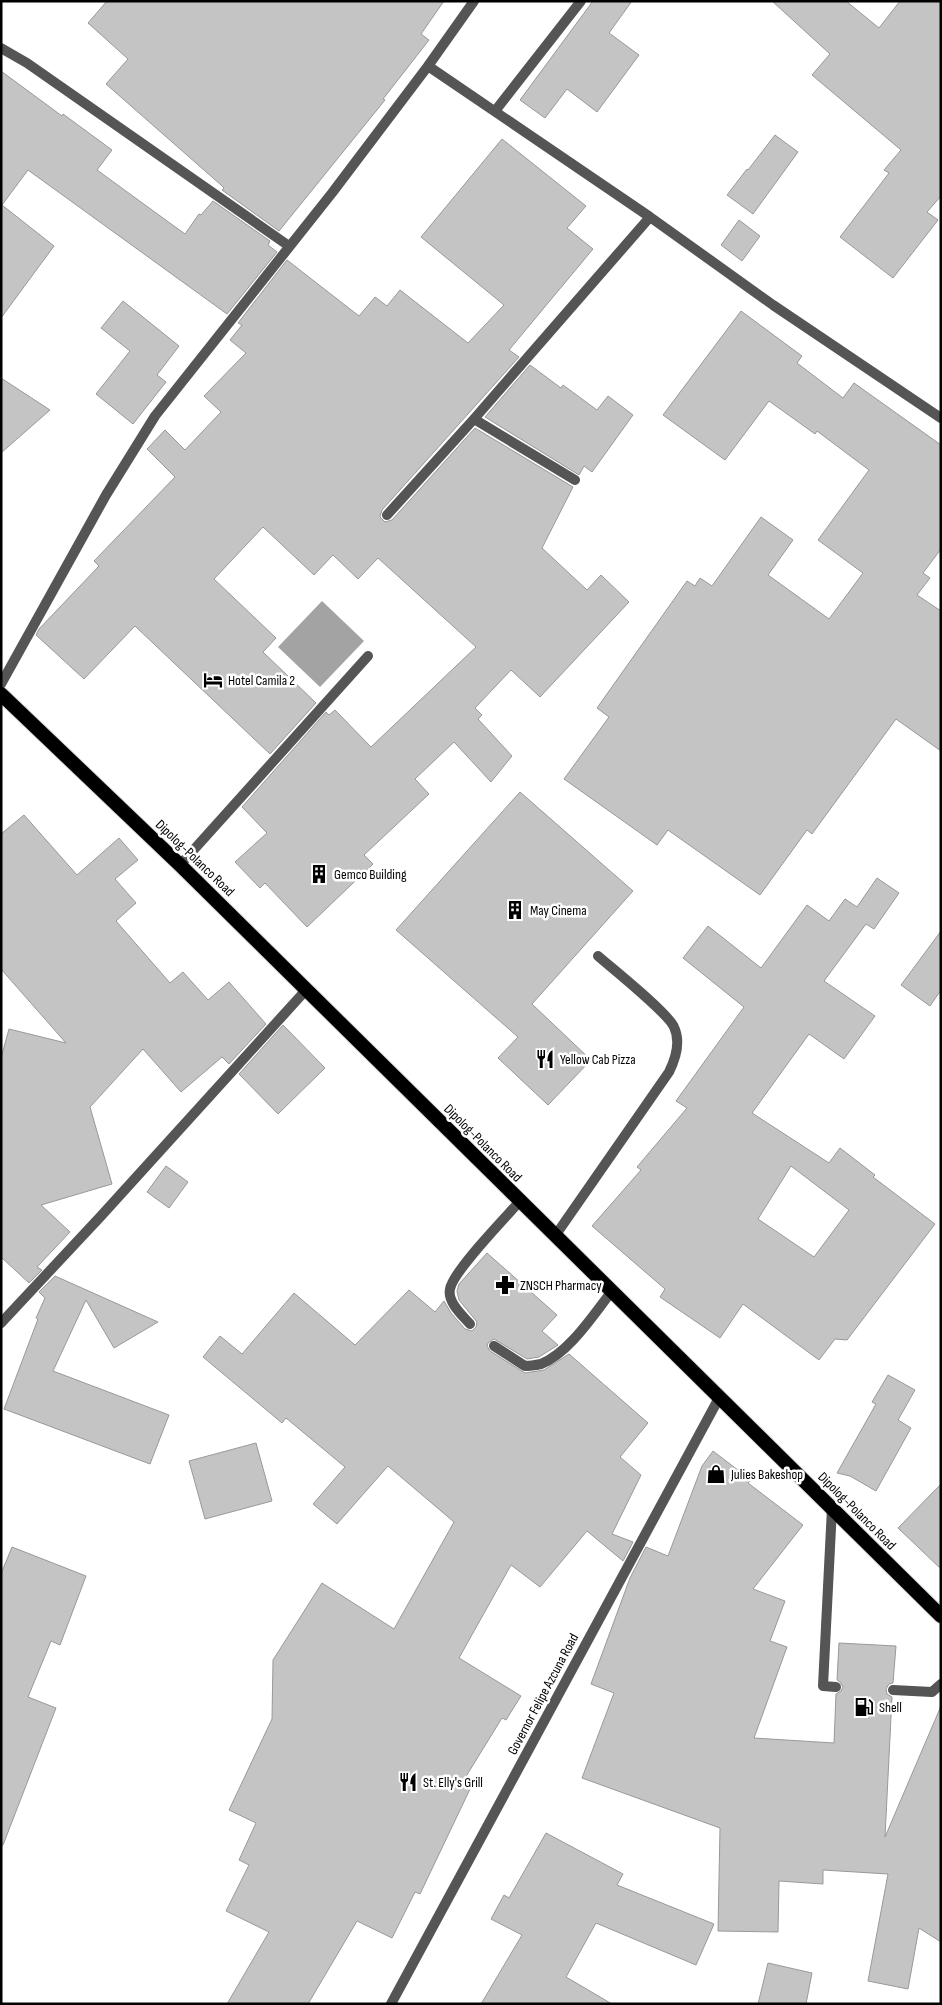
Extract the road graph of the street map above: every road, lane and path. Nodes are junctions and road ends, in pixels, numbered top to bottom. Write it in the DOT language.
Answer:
graph roads {
  1 [pos="474,1"];
  2 [pos="581,1"];
  3 [pos="1,48"];
  4 [pos="428,66"];
  5 [pos="495,111"];
  6 [pos="650,217"];
  7 [pos="289,246"];
  8 [pos="941,418"];
  9 [pos="474,419"];
  10 [pos="575,480"];
  11 [pos="386,515"];
  12 [pos="368,656"];
  13 [pos="1,684"];
  14 [pos="1,694"];
  15 [pos="180,865"];
  16 [pos="598,956"];
  17 [pos="306,990"];
  18 [pos="520,1202"];
  19 [pos="555,1236"];
  20 [pos="612,1291"];
  21 [pos="1,1323"];
  22 [pos="470,1324"];
  23 [pos="494,1346"];
  24 [pos="720,1398"];
  25 [pos="832,1508"];
  26 [pos="941,1616"];
  27 [pos="941,1684"];
  28 [pos="836,1687"];
  29 [pos="893,1690"];
  30 [pos="391,2004"];
  1 -- 4 [label="street"];
  2 -- 5 [label="street"];
  3 -- 7 [label="street"];
  4 -- 5 [label="street"];
  4 -- 7 [label="street"];
  5 -- 6 [label="street"];
  6 -- 8 [label="street"];
  6 -- 9 [label="street"];
  7 -- 13 [label="street"];
  9 -- 10 [label="street"];
  9 -- 11 [label="street"];
  12 -- 15 [label="street"];
  14 -- 15 [label="highway, Dipolog-Polanco Road"];
  15 -- 17 [label="highway, Dipolog-Polanco Road"];
  16 -- 19 [label="street"];
  17 -- 18 [label="highway, Dipolog-Polanco Road"];
  17 -- 21 [label="street"];
  18 -- 19 [label="highway, Dipolog-Polanco Road"];
  18 -- 22 [label="street"];
  19 -- 20 [label="highway, Dipolog-Polanco Road"];
  20 -- 23 [label="street"];
  20 -- 24 [label="highway, Dipolog-Polanco Road"];
  24 -- 25 [label="highway, Dipolog-Polanco Road"];
  24 -- 30 [label="street, Governor Felipe Azcuna Road"];
  25 -- 26 [label="highway, Dipolog-Polanco Road"];
  25 -- 28 [label="street"];
  27 -- 29 [label="street"];
}
